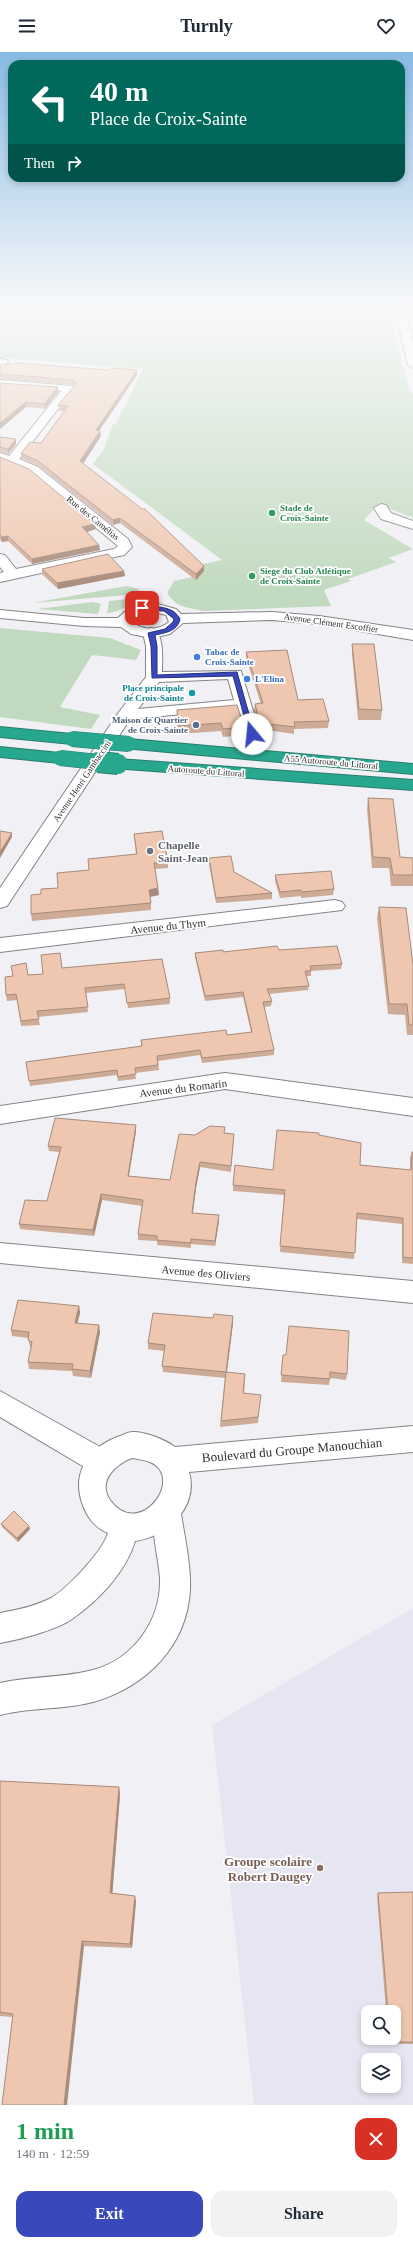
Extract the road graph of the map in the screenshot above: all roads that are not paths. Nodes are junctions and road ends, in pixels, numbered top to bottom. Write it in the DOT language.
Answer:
graph roads {
  1 [pos="54,405"];
  2 [pos="6,459"];
  3 [pos="381,508"];
  4 [pos="413,525"];
  5 [pos="0,558"];
  6 [pos="7,576"];
  7 [pos="0,614"];
  8 [pos="177,619"];
  9 [pos="125,623"];
  10 [pos="151,633"];
  11 [pos="413,635"];
  12 [pos="154,677"];
  13 [pos="243,704"];
  14 [pos="125,715"];
  15 [pos="0,732"];
  16 [pos="252,734"];
  17 [pos="0,752"];
  18 [pos="413,769"];
  19 [pos="413,785"];
  20 [pos="0,902"];
  21 [pos="336,906"];
  22 [pos="0,945"];
  23 [pos="413,1107"];
  24 [pos="0,1115"];
  25 [pos="0,1253"];
  26 [pos="413,1292"];
  27 [pos="0,1403"];
  28 [pos="413,1439"];
  29 [pos="171,1461"];
  30 [pos="100,1462"];
  31 [pos="167,1514"];
  32 [pos="125,1527"];
  33 [pos="0,1628"];
  34 [pos="0,1699"];
  1 -- 2 [label="street"];
  2 -- 6 [label="street, Rue des Camélias"];
  3 -- 4 [label="street"];
  5 -- 6 [label="street"];
  7 -- 9 [label="street"];
  8 -- 9 [label="street"];
  8 -- 10 [label="street"];
  8 -- 11 [label="street, Avenue Clément Escoffier"];
  9 -- 10 [label="street"];
  10 -- 12 [label="street"];
  12 -- 13 [label="street"];
  12 -- 14 [label="street, Avenue Henri Gambaccini"];
  13 -- 14 [label="street"];
  13 -- 16 [label="street"];
  14 -- 20 [label="street, Avenue Henri Gambaccini"];
  15 -- 18 [label="highway, A55 Autoroute du Littoral, bridge"];
  17 -- 19 [label="highway, Autoroute du Littoral, bridge"];
  21 -- 22 [label="street, Avenue du Thym"];
  23 -- 24 [label="street, Avenue du Romarin"];
  25 -- 26 [label="street, Avenue des Oliviers"];
  27 -- 30 [label="street"];
  28 -- 29 [label="street, Boulevard du Groupe Manouchian"];
  29 -- 30 [label="street"];
  29 -- 31 [label="street"];
  30 -- 32 [label="street"];
  31 -- 32 [label="street"];
  31 -- 34 [label="street"];
  32 -- 33 [label="street"];
}
